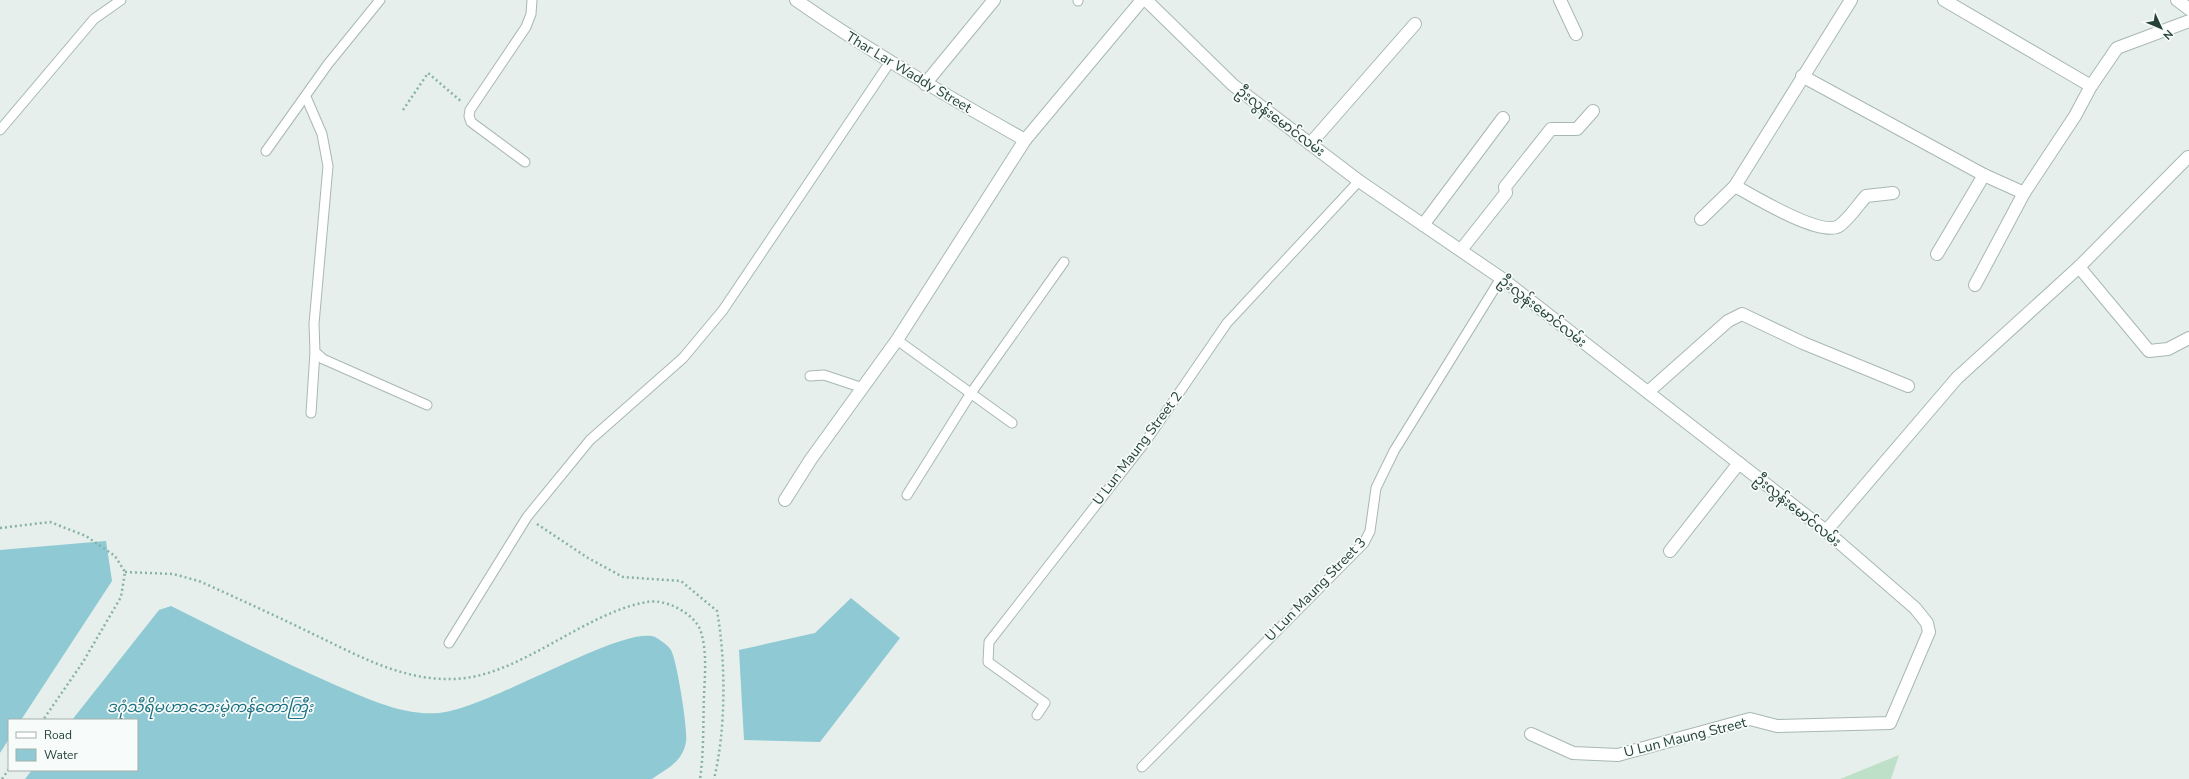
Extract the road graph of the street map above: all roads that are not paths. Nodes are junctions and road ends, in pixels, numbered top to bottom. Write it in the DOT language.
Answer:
graph roads {
  1 [pos="121,0"];
  2 [pos="380,0"];
  3 [pos="532,0"];
  4 [pos="796,0"];
  5 [pos="994,0"];
  6 [pos="1142,0"];
  7 [pos="1146,0"];
  8 [pos="1560,0"];
  9 [pos="1851,0"];
  10 [pos="1944,0"];
  11 [pos="2177,0"];
  12 [pos="2189,9"];
  13 [pos="2189,21"];
  14 [pos="1415,24"];
  15 [pos="1576,34"];
  16 [pos="890,62"];
  17 [pos="1802,76"];
  18 [pos="926,84"];
  19 [pos="2091,86"];
  20 [pos="306,97"];
  21 [pos="1593,112"];
  22 [pos="1503,118"];
  23 [pos="0,130"];
  24 [pos="1025,140"];
  25 [pos="1310,144"];
  26 [pos="266,150"];
  27 [pos="2188,157"];
  28 [pos="525,162"];
  29 [pos="1984,175"];
  30 [pos="1359,181"];
  31 [pos="1735,186"];
  32 [pos="1893,193"];
  33 [pos="2024,193"];
  34 [pos="1701,219"];
  35 [pos="1423,225"];
  36 [pos="1461,250"];
  37 [pos="1937,254"];
  38 [pos="1064,262"];
  39 [pos="2080,266"];
  40 [pos="1501,278"];
  41 [pos="1975,285"];
  42 [pos="897,340"];
  43 [pos="2188,340"];
  44 [pos="316,352"];
  45 [pos="810,376"];
  46 [pos="1908,386"];
  47 [pos="863,388"];
  48 [pos="1648,392"];
  49 [pos="971,393"];
  50 [pos="427,405"];
  51 [pos="311,412"];
  52 [pos="1012,423"];
  53 [pos="1739,463"];
  54 [pos="907,495"];
  55 [pos="785,500"];
  56 [pos="1826,531"];
  57 [pos="1670,552"];
  58 [pos="449,643"];
  59 [pos="1037,715"];
  60 [pos="1890,723"];
  61 [pos="1531,734"];
  62 [pos="1142,767"];
  1 -- 23 [label="lane"];
  2 -- 20 [label="lane"];
  3 -- 28 [label="lane"];
  4 -- 16 [label="street, Thar Lar Waddy Street"];
  5 -- 18 [label="street"];
  6 -- 24 [label="street"];
  7 -- 25 [label="street, ဦးလွန်းမောင်လမ်း"];
  8 -- 15 [label="street"];
  9 -- 17 [label="street"];
  10 -- 19 [label="street"];
  11 -- 12 [label="street"];
  13 -- 19 [label="street"];
  14 -- 25 [label="street"];
  16 -- 18 [label="street, Thar Lar Waddy Street"];
  16 -- 58 [label="lane"];
  17 -- 29 [label="street"];
  17 -- 31 [label="street"];
  18 -- 24 [label="street, Thar Lar Waddy Street"];
  19 -- 33 [label="street"];
  20 -- 26 [label="lane"];
  20 -- 44 [label="lane"];
  21 -- 36 [label="street"];
  22 -- 35 [label="street"];
  24 -- 42 [label="street"];
  25 -- 30 [label="street, ဦးလွန်းမောင်လမ်း"];
  27 -- 39 [label="street"];
  29 -- 33 [label="street"];
  29 -- 37 [label="street"];
  30 -- 35 [label="street, ဦးလွန်းမောင်လမ်း"];
  30 -- 59 [label="lane, U Lun Maung Street 2"];
  31 -- 32 [label="street"];
  31 -- 34 [label="street"];
  33 -- 41 [label="street"];
  35 -- 36 [label="street, ဦးလွန်းမောင်လမ်း"];
  36 -- 40 [label="street, ဦးလွန်းမောင်လမ်း"];
  38 -- 49 [label="lane"];
  39 -- 43 [label="street"];
  39 -- 56 [label="street"];
  40 -- 48 [label="street, ဦးလွန်းမောင်လမ်း"];
  40 -- 62 [label="lane, U Lun Maung Street 3"];
  42 -- 47 [label="street"];
  42 -- 49 [label="lane"];
  44 -- 50 [label="lane"];
  44 -- 51 [label="lane"];
  45 -- 47 [label="lane"];
  46 -- 48 [label="street"];
  47 -- 55 [label="street"];
  48 -- 53 [label="street, ဦးလွန်းမောင်လမ်း"];
  49 -- 52 [label="lane"];
  49 -- 54 [label="lane"];
  53 -- 56 [label="street, ဦးလွန်းမောင်လမ်း"];
  53 -- 57 [label="street"];
  56 -- 60 [label="street, ဦးလွန်းမောင်လမ်း"];
  60 -- 61 [label="street, U Lun Maung Street"];
}
